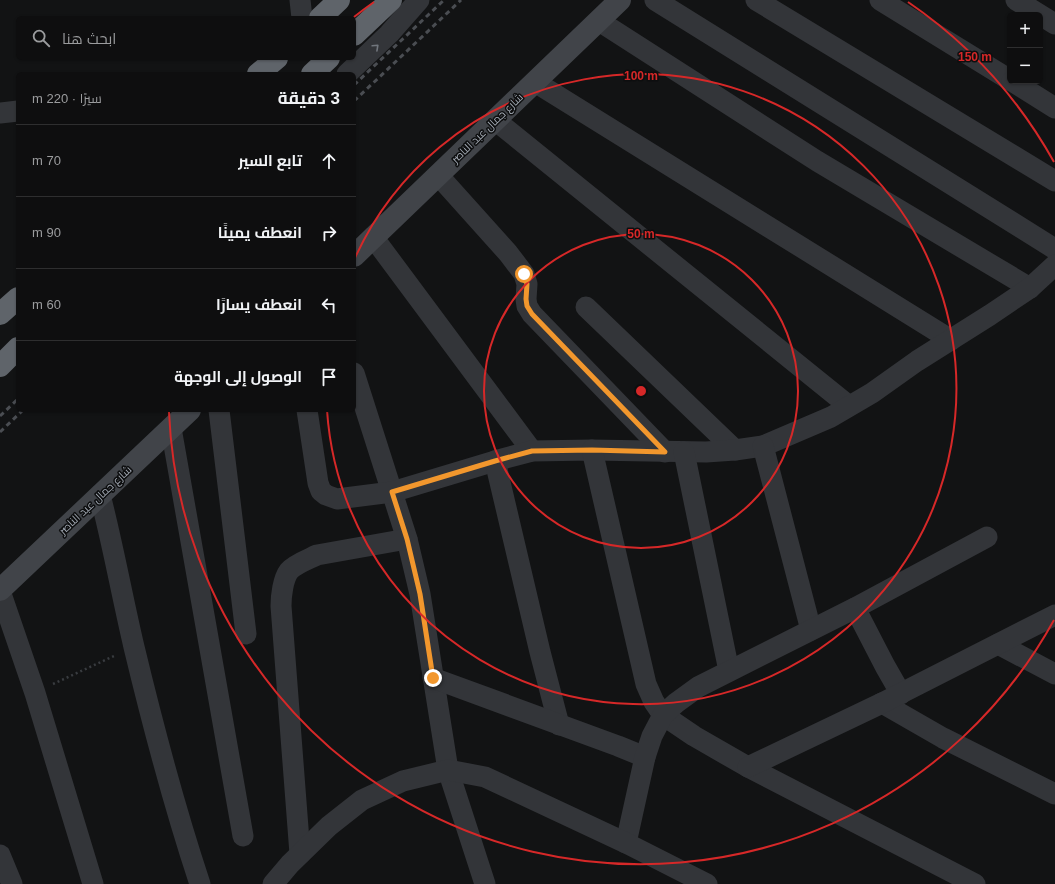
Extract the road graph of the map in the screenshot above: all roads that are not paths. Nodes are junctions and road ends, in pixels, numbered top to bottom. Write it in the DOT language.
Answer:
graph roads {
  1 [pos="300,0"];
  2 [pos="339,0"];
  3 [pos="391,0"];
  4 [pos="419,0"];
  5 [pos="620,0"];
  6 [pos="654,0"];
  7 [pos="756,0"];
  8 [pos="880,0"];
  9 [pos="1016,0"];
  10 [pos="302,16"];
  11 [pos="322,16"];
  12 [pos="598,21"];
  13 [pos="1055,24"];
  14 [pos="356,33"];
  15 [pos="275,60"];
  16 [pos="327,60"];
  17 [pos="260,72"];
  18 [pos="314,72"];
  19 [pos="350,72"];
  20 [pos="1007,78"];
  21 [pos="535,82"];
  22 [pos="1017,84"];
  23 [pos="1055,108"];
  24 [pos="16,111"];
  25 [pos="0,113"];
  26 [pos="495,120"];
  27 [pos="438,176"];
  28 [pos="1055,181"];
  29 [pos="373,238"];
  30 [pos="1055,249"];
  31 [pos="356,254"];
  32 [pos="1055,265"];
  33 [pos="1030,288"];
  34 [pos="16,300"];
  35 [pos="586,307"];
  36 [pos="0,314"];
  37 [pos="951,340"];
  38 [pos="356,379"];
  39 [pos="849,406"];
  40 [pos="188,412"];
  41 [pos="220,412"];
  42 [pos="307,412"];
  43 [pos="171,428"];
  44 [pos="763,446"];
  45 [pos="592,450"];
  46 [pos="735,450"];
  47 [pos="532,451"];
  48 [pos="675,452"];
  49 [pos="495,461"];
  50 [pos="392,492"];
  51 [pos="100,495"];
  52 [pos="986,537"];
  53 [pos="407,539"];
  54 [pos="0,590"];
  55 [pos="855,608"];
  56 [pos="1055,615"];
  57 [pos="811,630"];
  58 [pos="246,634"];
  59 [pos="998,644"];
  60 [pos="729,671"];
  61 [pos="1055,674"];
  62 [pos="433,678"];
  63 [pos="901,694"];
  64 [pos="882,703"];
  65 [pos="664,715"];
  66 [pos="559,725"];
  67 [pos="645,757"];
  68 [pos="748,767"];
  69 [pos="448,770"];
  70 [pos="1055,794"];
  71 [pos="243,836"];
  72 [pos="626,844"];
  73 [pos="300,854"];
  74 [pos="0,855"];
  75 [pos="276,883"];
  76 [pos="12,884"];
  77 [pos="93,884"];
  78 [pos="200,884"];
  79 [pos="485,884"];
  80 [pos="707,884"];
  81 [pos="975,884"];
  1 -- 10 [label="street"];
  2 -- 11 [label="highway"];
  3 -- 14 [label="highway"];
  19 -- 4 [label="street, one-way"];
  5 -- 12 [label="street, شارع جمال عبد الناصر"];
  6 -- 30 [label="street"];
  7 -- 28 [label="street"];
  8 -- 20 [label="street"];
  9 -- 13 [label="street"];
  12 -- 21 [label="street, شارع جمال عبد الناصر"];
  12 -- 33 [label="street"];
  15 -- 17 [label="highway"];
  16 -- 18 [label="highway"];
  21 -- 26 [label="street, شارع جمال عبد الناصر"];
  21 -- 37 [label="street"];
  22 -- 23 [label="street"];
  24 -- 25 [label="street"];
  26 -- 27 [label="street, شارع جمال عبد الناصر"];
  26 -- 39 [label="street"];
  27 -- 29 [label="street, شارع جمال عبد الناصر"];
  27 -- 48 [label="street"];
  29 -- 31 [label="street, شارع جمال عبد الناصر"];
  29 -- 47 [label="street"];
  32 -- 33 [label="street"];
  33 -- 37 [label="street"];
  34 -- 36 [label="highway"];
  35 -- 46 [label="street"];
  37 -- 39 [label="street"];
  38 -- 50 [label="street"];
  39 -- 44 [label="street"];
  40 -- 43 [label="street, شارع جمال عبد الناصر"];
  41 -- 58 [label="street"];
  42 -- 50 [label="street"];
  43 -- 51 [label="street, شارع جمال عبد الناصر"];
  43 -- 71 [label="street"];
  44 -- 46 [label="street"];
  44 -- 57 [label="street"];
  45 -- 47 [label="street"];
  45 -- 48 [label="street"];
  45 -- 65 [label="street"];
  46 -- 48 [label="street"];
  47 -- 49 [label="street"];
  48 -- 60 [label="street"];
  49 -- 50 [label="street"];
  49 -- 66 [label="street"];
  50 -- 53 [label="street"];
  51 -- 54 [label="street, شارع جمال عبد الناصر"];
  51 -- 78 [label="street"];
  52 -- 55 [label="street"];
  53 -- 62 [label="street"];
  53 -- 73 [label="street"];
  54 -- 77 [label="street"];
  55 -- 57 [label="street"];
  55 -- 63 [label="street"];
  56 -- 59 [label="street"];
  57 -- 60 [label="street"];
  59 -- 61 [label="street"];
  59 -- 63 [label="street"];
  60 -- 65 [label="street"];
  62 -- 66 [label="street"];
  62 -- 69 [label="street"];
  63 -- 64 [label="street"];
  64 -- 68 [label="street"];
  64 -- 70 [label="street"];
  65 -- 67 [label="street"];
  65 -- 68 [label="street"];
  66 -- 67 [label="street"];
  67 -- 72 [label="street"];
  68 -- 81 [label="street"];
  69 -- 72 [label="street"];
  69 -- 73 [label="street"];
  69 -- 79 [label="street"];
  72 -- 80 [label="street"];
  73 -- 75 [label="street"];
  74 -- 76 [label="street"];
}
